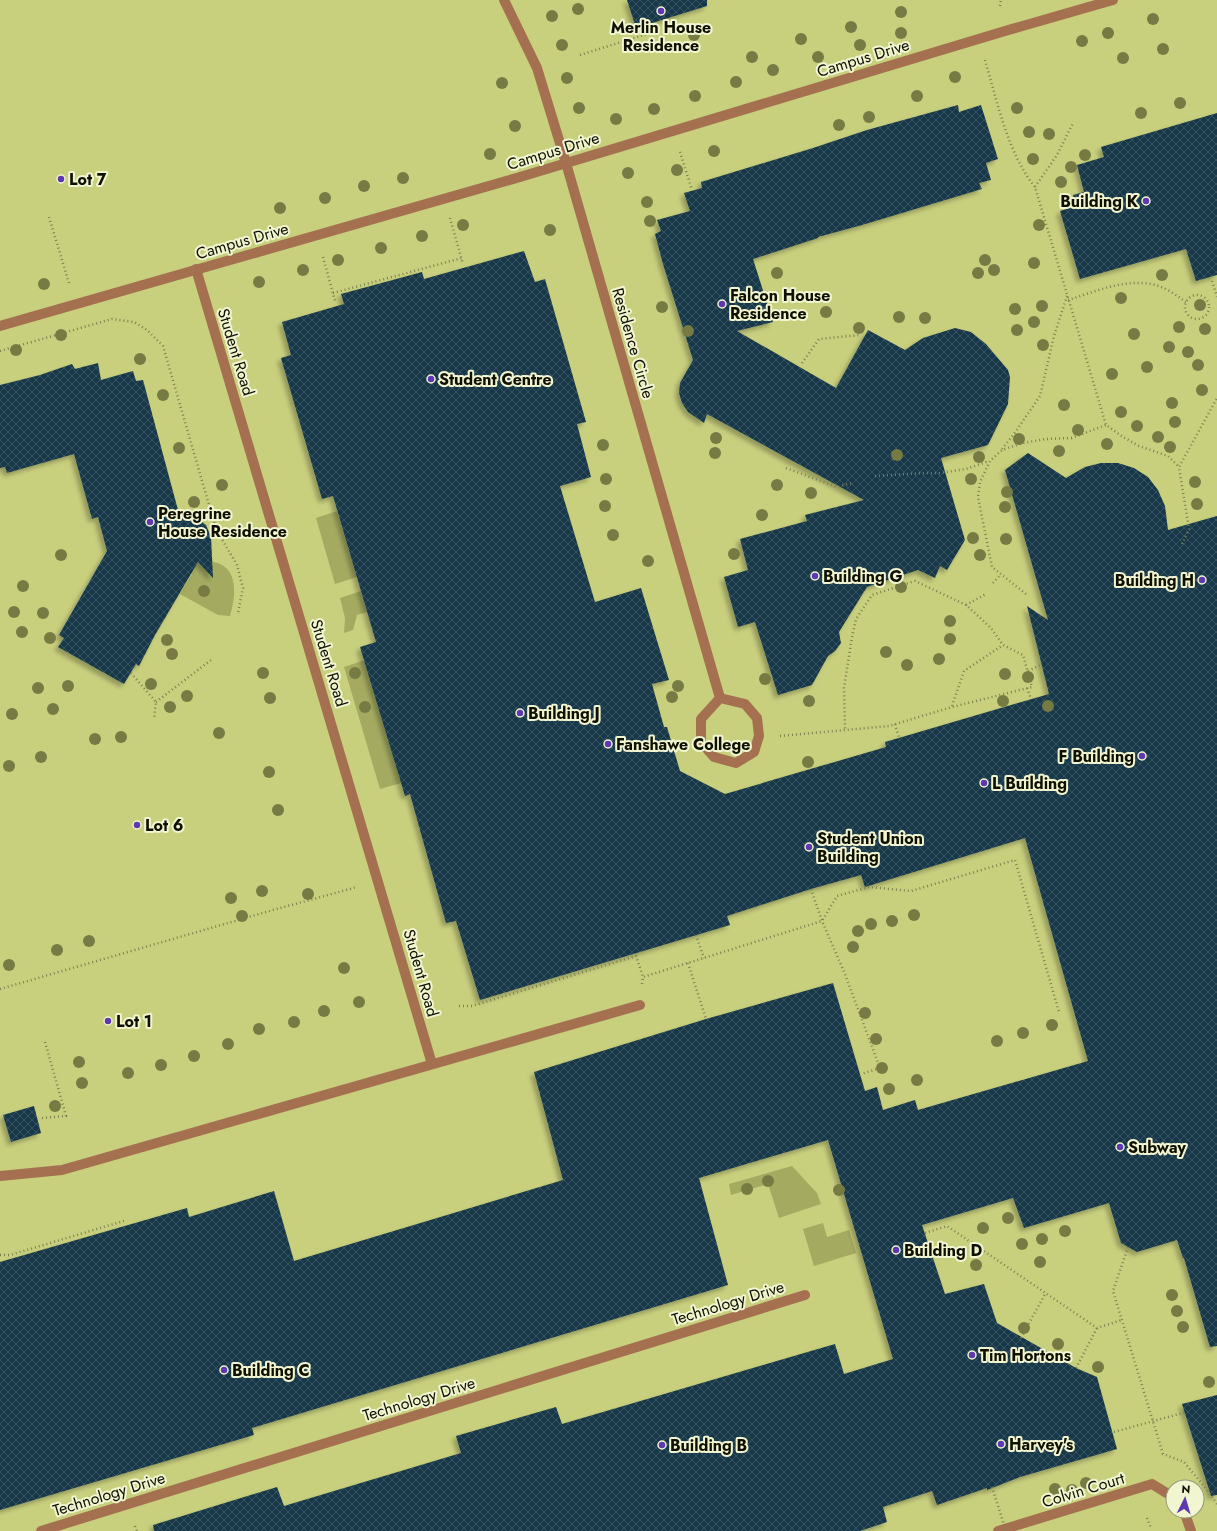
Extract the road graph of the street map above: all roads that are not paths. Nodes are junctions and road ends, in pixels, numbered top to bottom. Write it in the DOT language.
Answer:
graph roads {
  1 [pos="504,0"];
  2 [pos="1113,0"];
  3 [pos="566,163"];
  4 [pos="196,269"];
  5 [pos="0,326"];
  6 [pos="720,698"];
  7 [pos="640,1005"];
  8 [pos="432,1064"];
  9 [pos="0,1176"];
  10 [pos="805,1295"];
  11 [pos="1165,1492"];
  12 [pos="1187,1519"];
  13 [pos="41,1531"];
  14 [pos="998,1531"];
  15 [pos="1191,1531"];
  1 -- 3 [label="lane, Residence Circle"];
  2 -- 3 [label="lane, Campus Drive"];
  3 -- 4 [label="lane, Campus Drive"];
  3 -- 6 [label="lane, Residence Circle"];
  4 -- 5 [label="lane, Campus Drive"];
  4 -- 8 [label="lane, Student Road"];
  6 -- 6 [label="lane"];
  7 -- 8 [label="lane"];
  8 -- 9 [label="lane"];
  10 -- 13 [label="lane, Technology Drive"];
  11 -- 14 [label="lane, Colvin Court"];
  12 -- 15 [label="lane"];
}
